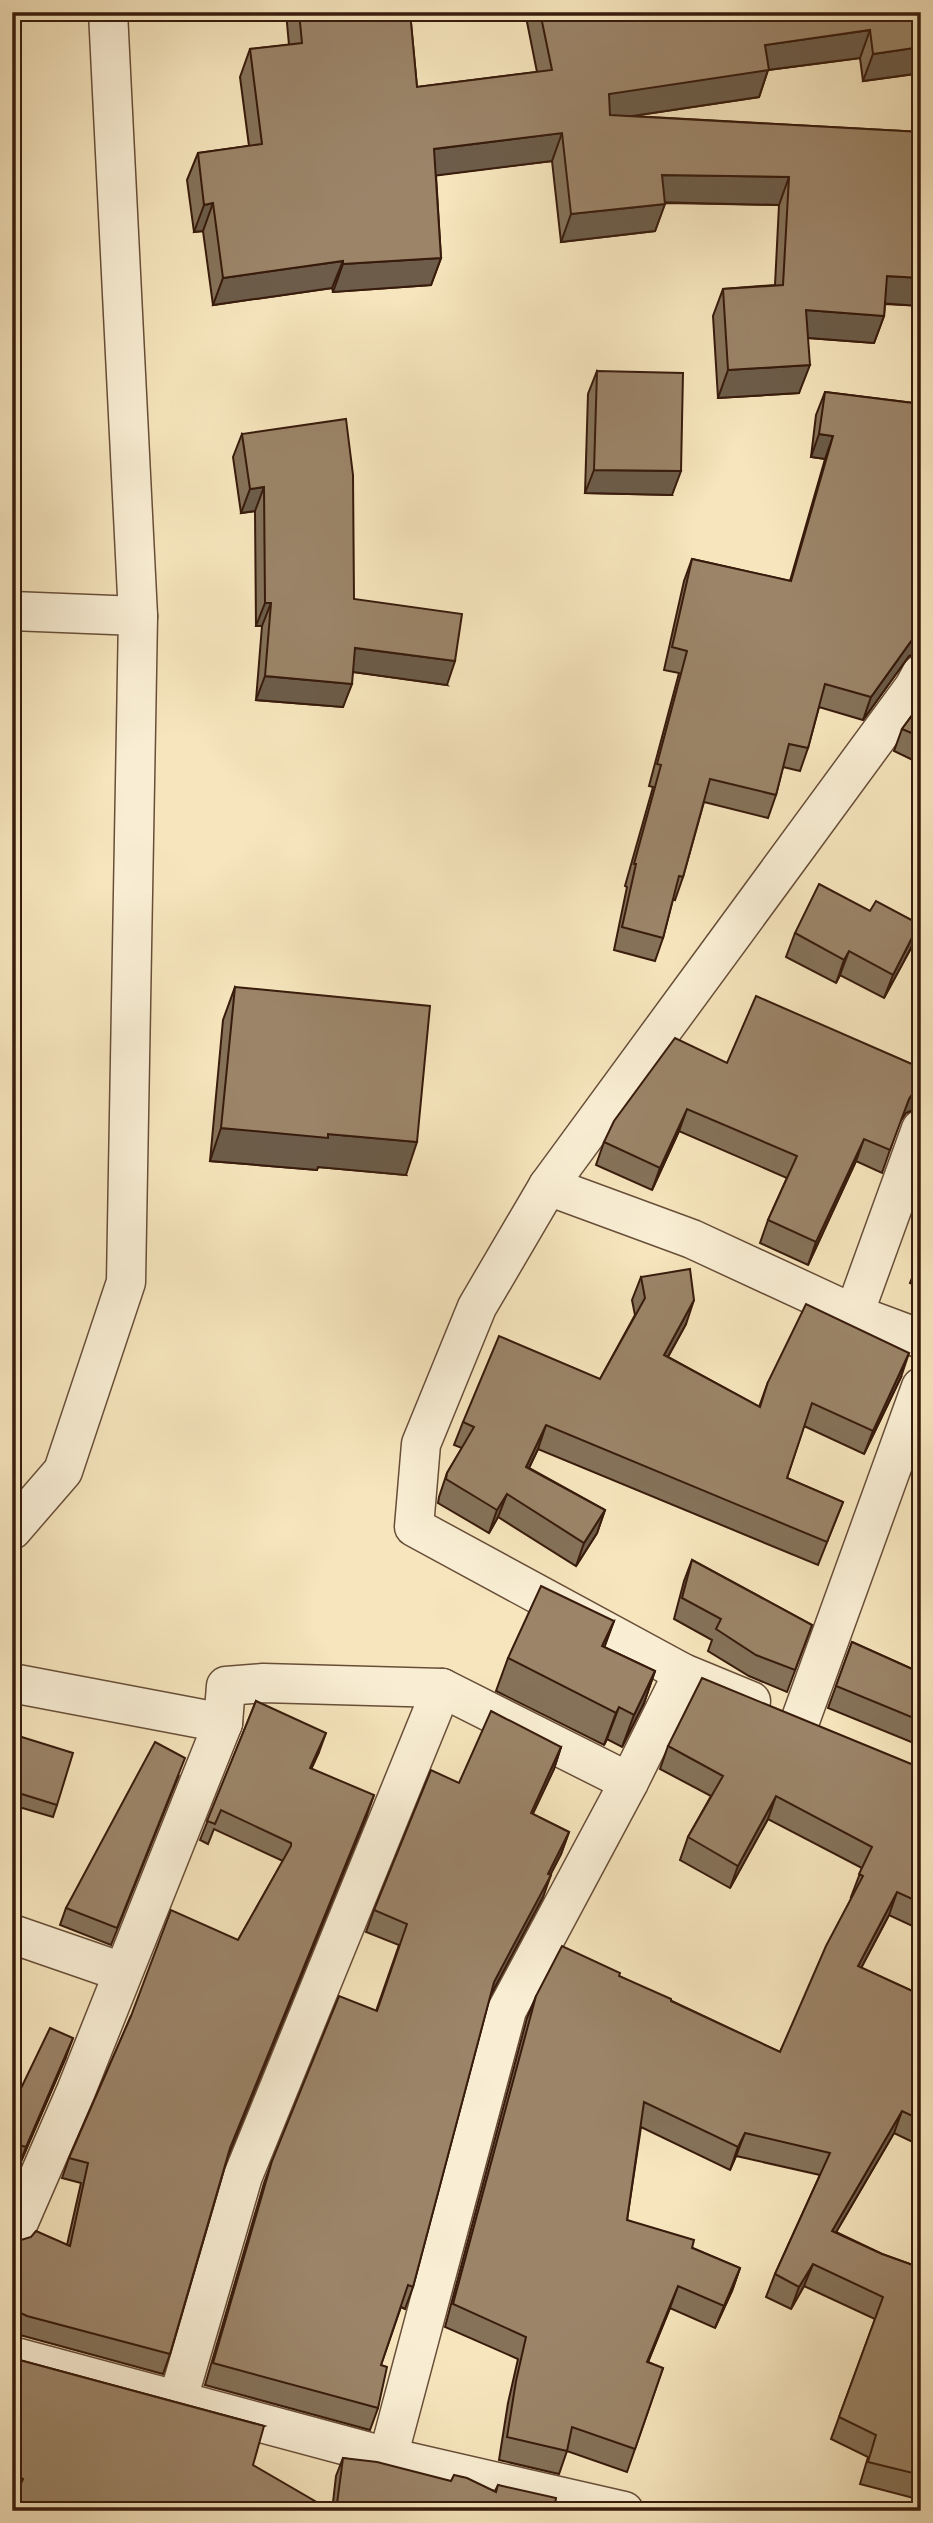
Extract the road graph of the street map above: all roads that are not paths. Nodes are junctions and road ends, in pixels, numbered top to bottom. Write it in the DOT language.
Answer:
graph roads {
  1 [pos="108,12"];
  2 [pos="12,611"];
  3 [pos="138,616"];
  4 [pos="919,683"];
  5 [pos="921,1129"];
  6 [pos="548,1186"];
  7 [pos="853,1314"];
  8 [pos="921,1339"];
  9 [pos="921,1387"];
  10 [pos="12,1530"];
  11 [pos="682,1673"];
  12 [pos="12,1683"];
  13 [pos="442,1688"];
  14 [pos="800,1721"];
  15 [pos="223,1723"];
  16 [pos="836,1736"];
  17 [pos="629,1782"];
  18 [pos="12,1934"];
  19 [pos="122,1972"];
  20 [pos="12,2238"];
  21 [pos="12,2356"];
  22 [pos="178,2399"];
  23 [pos="388,2457"];
  24 [pos="624,2511"];
  1 -- 3 [label="street"];
  2 -- 3 [label="street"];
  3 -- 10 [label="street"];
  4 -- 6 [label="street"];
  5 -- 7 [label="street"];
  6 -- 7 [label="street"];
  6 -- 11 [label="street"];
  7 -- 8 [label="street"];
  9 -- 14 [label="street"];
  11 -- 14 [label="street"];
  11 -- 17 [label="street"];
  12 -- 15 [label="street"];
  13 -- 15 [label="street"];
  13 -- 17 [label="street"];
  13 -- 22 [label="street"];
  14 -- 16 [label="street"];
  15 -- 19 [label="street"];
  17 -- 23 [label="street"];
  18 -- 19 [label="street"];
  19 -- 20 [label="street"];
  21 -- 22 [label="street"];
  22 -- 23 [label="street"];
  23 -- 24 [label="street"];
}
